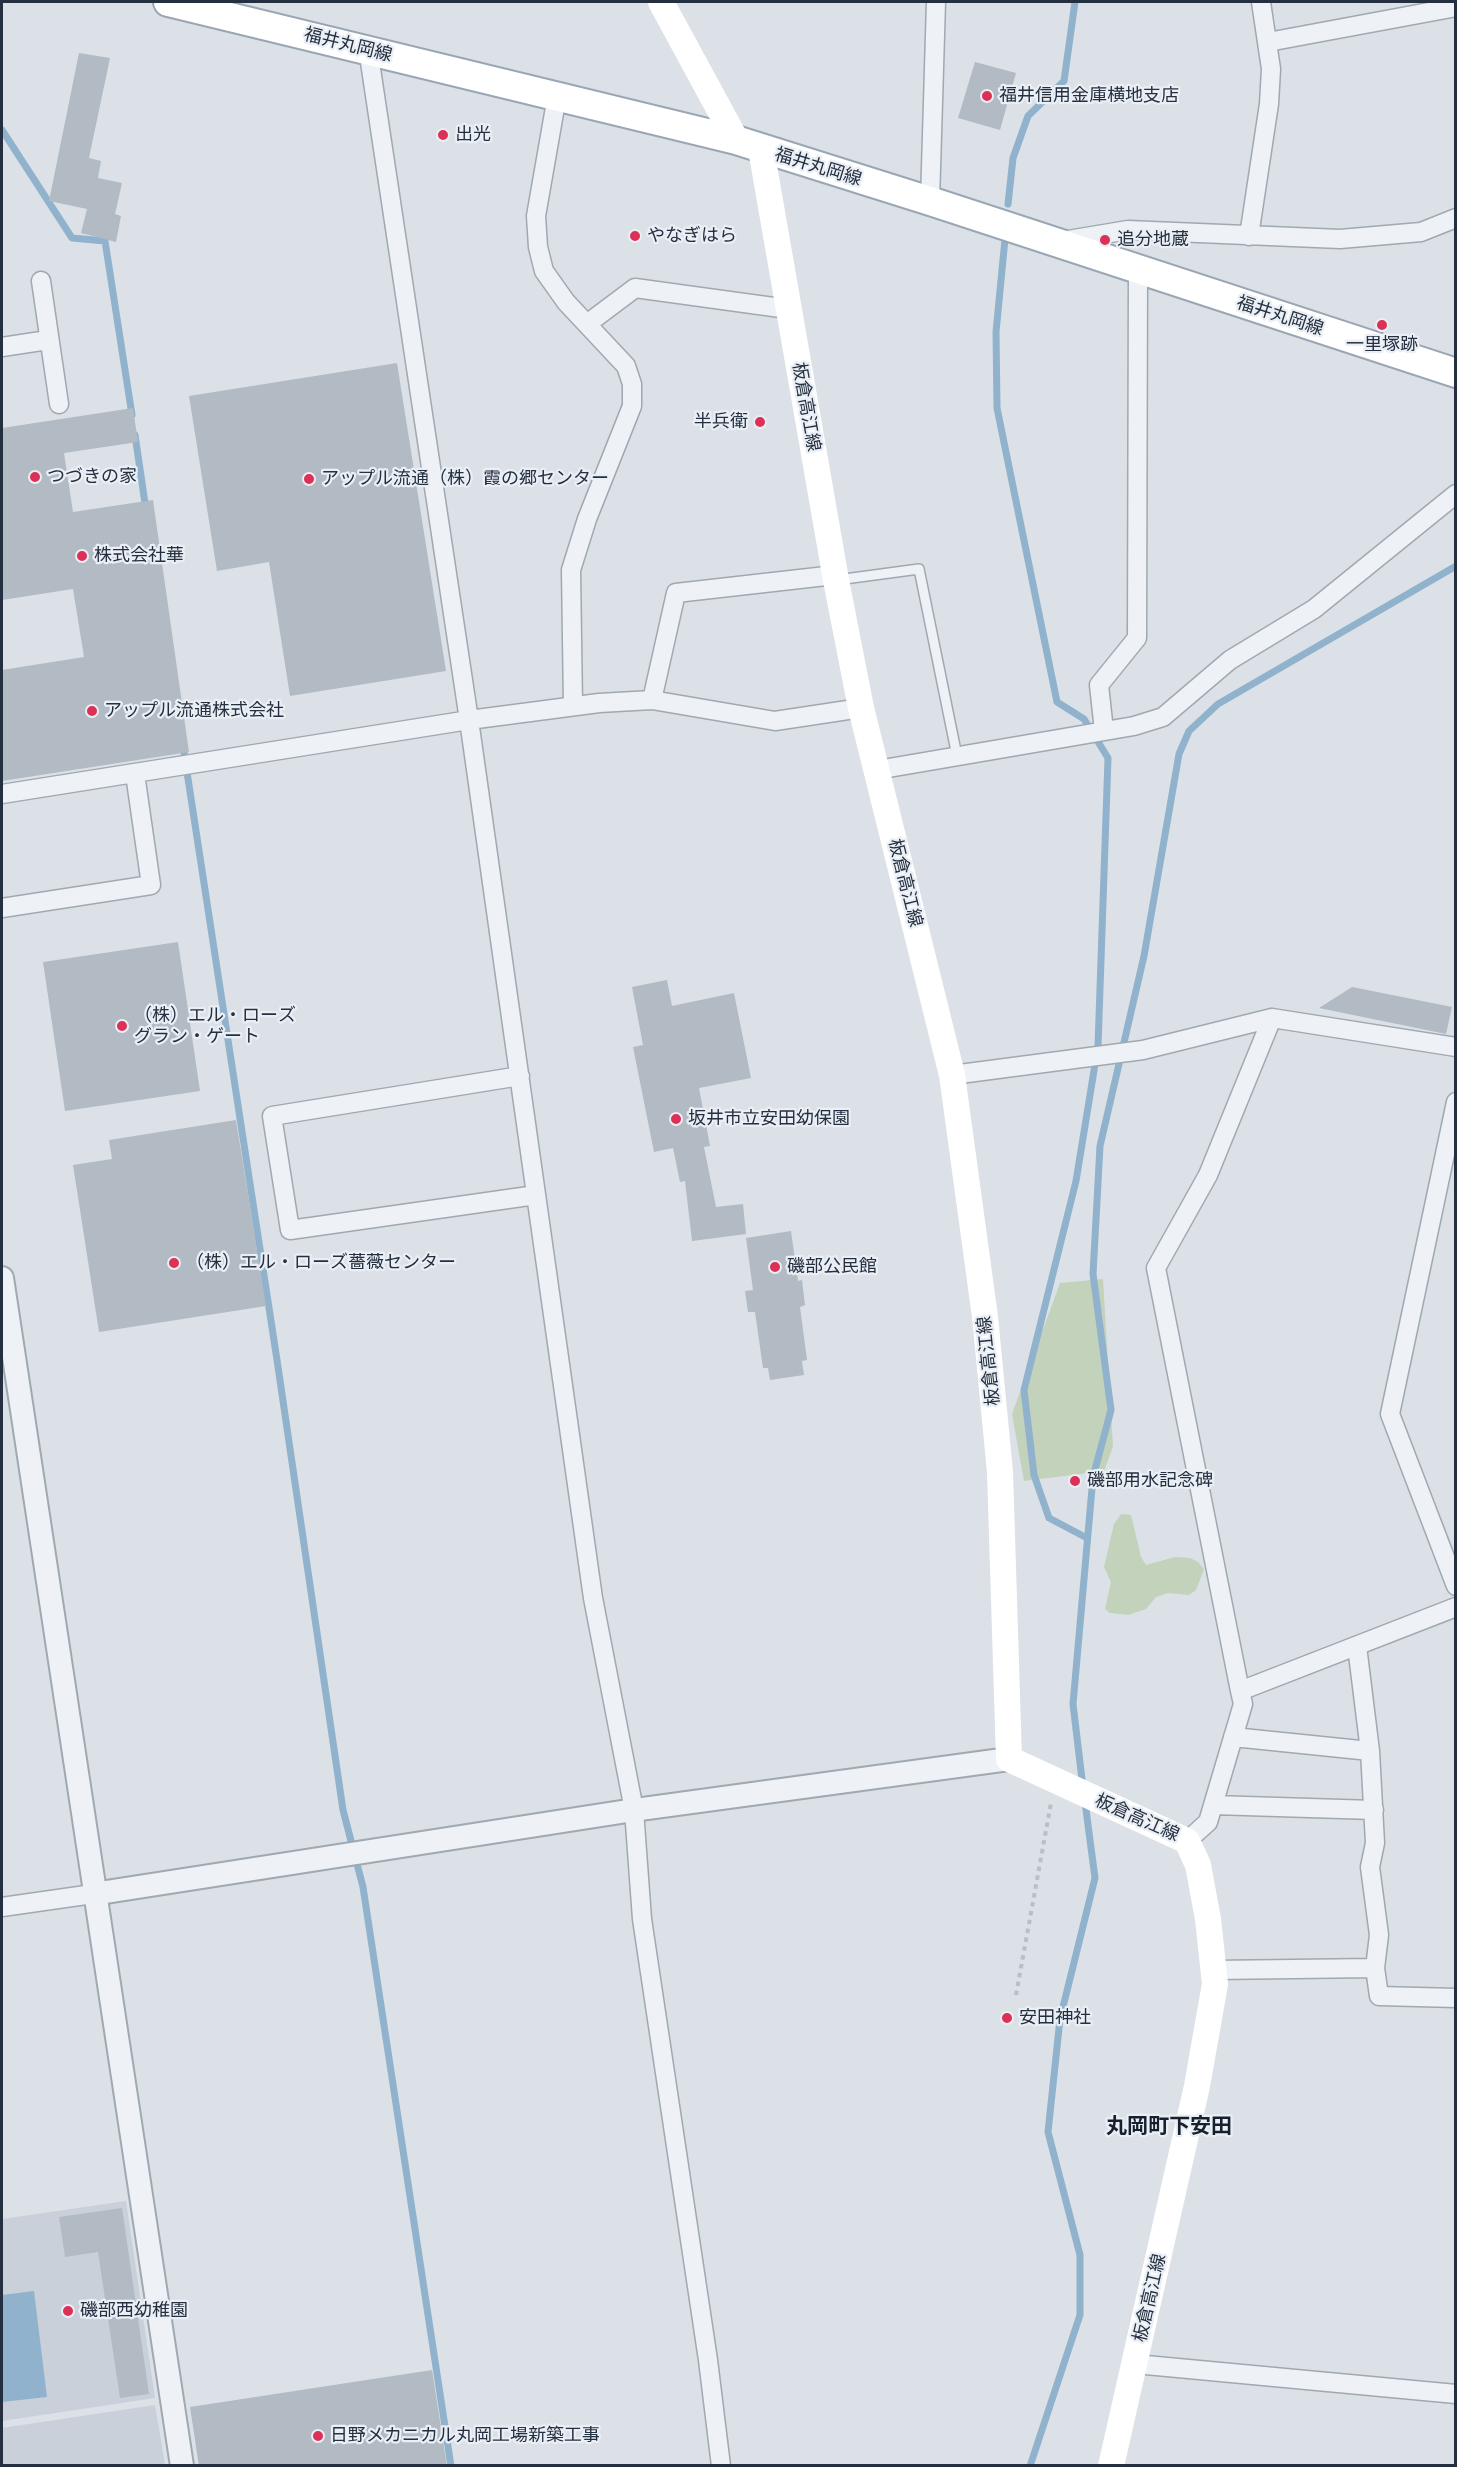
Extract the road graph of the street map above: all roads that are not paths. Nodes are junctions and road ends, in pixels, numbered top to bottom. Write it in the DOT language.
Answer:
graph roads {
  1 [pos="168,2"];
  2 [pos="661,2"];
  3 [pos="936,2"];
  4 [pos="1261,2"];
  5 [pos="1455,7"];
  6 [pos="1268,42"];
  7 [pos="368,50"];
  8 [pos="556,96"];
  9 [pos="748,145"];
  10 [pos="930,201"];
  11 [pos="1455,218"];
  12 [pos="1249,236"];
  13 [pos="1054,243"];
  14 [pos="1138,270"];
  15 [pos="41,281"];
  16 [pos="788,309"];
  17 [pos="587,324"];
  18 [pos="48,339"];
  19 [pos="2,346"];
  20 [pos="1455,373"];
  21 [pos="59,404"];
  22 [pos="1455,494"];
  23 [pos="836,578"];
  24 [pos="652,700"];
  25 [pos="573,706"];
  26 [pos="861,708"];
  27 [pos="469,720"];
  28 [pos="1104,731"];
  29 [pos="957,756"];
  30 [pos="877,770"];
  31 [pos="135,774"];
  32 [pos="2,794"];
  33 [pos="2,908"];
  34 [pos="1272,1018"];
  35 [pos="1455,1047"];
  36 [pos="952,1075"];
  37 [pos="520,1076"];
  38 [pos="1455,1102"];
  39 [pos="536,1196"];
  40 [pos="2,1278"];
  41 [pos="1455,1586"];
  42 [pos="1455,1607"];
  43 [pos="1356,1646"];
  44 [pos="1240,1691"];
  45 [pos="1233,1737"];
  46 [pos="1370,1751"];
  47 [pos="1009,1759"];
  48 [pos="1213,1805"];
  49 [pos="634,1810"];
  50 [pos="1374,1810"];
  51 [pos="1187,1841"];
  52 [pos="93,1894"];
  53 [pos="2,1907"];
  54 [pos="1375,1968"];
  55 [pos="1214,1970"];
  56 [pos="1455,1998"];
  57 [pos="1135,2364"];
  58 [pos="1455,2394"];
  59 [pos="182,2466"];
  60 [pos="721,2466"];
  61 [pos="1111,2466"];
  1 -- 7 [label="main road, 福井丸岡線"];
  2 -- 9 [label="main road, 板倉高江線"];
  3 -- 10 [label="street"];
  4 -- 6 [label="street"];
  5 -- 6 [label="street"];
  6 -- 12 [label="street"];
  7 -- 8 [label="main road, 福井丸岡線"];
  7 -- 27 [label="street"];
  8 -- 9 [label="main road, 福井丸岡線"];
  8 -- 17 [label="street"];
  9 -- 10 [label="main road, 福井丸岡線"];
  9 -- 16 [label="main road, 板倉高江線"];
  10 -- 13 [label="main road, 福井丸岡線"];
  11 -- 12 [label="street"];
  12 -- 13 [label="street"];
  13 -- 14 [label="main road, 福井丸岡線"];
  14 -- 20 [label="main road, 福井丸岡線"];
  14 -- 28 [label="street"];
  15 -- 18 [label="street"];
  16 -- 17 [label="street"];
  16 -- 23 [label="main road, 板倉高江線"];
  17 -- 25 [label="street"];
  18 -- 19 [label="street"];
  18 -- 21 [label="street"];
  22 -- 28 [label="street"];
  23 -- 24 [label="street"];
  23 -- 26 [label="main road, 板倉高江線"];
  23 -- 29 [label="lane"];
  24 -- 25 [label="street"];
  24 -- 26 [label="street"];
  25 -- 27 [label="street"];
  26 -- 30 [label="main road, 板倉高江線"];
  27 -- 31 [label="street"];
  27 -- 37 [label="street"];
  28 -- 29 [label="street"];
  29 -- 30 [label="street"];
  30 -- 36 [label="main road, 板倉高江線"];
  31 -- 32 [label="street"];
  31 -- 33 [label="street"];
  34 -- 35 [label="street"];
  34 -- 36 [label="street"];
  34 -- 44 [label="street"];
  36 -- 47 [label="main road, 板倉高江線"];
  37 -- 39 [label="street"];
  37 -- 39 [label="street"];
  38 -- 41 [label="street"];
  39 -- 49 [label="street"];
  40 -- 52 [label="street"];
  42 -- 43 [label="street"];
  43 -- 44 [label="street"];
  43 -- 46 [label="street"];
  44 -- 45 [label="street"];
  45 -- 46 [label="street"];
  45 -- 48 [label="street"];
  46 -- 50 [label="street"];
  47 -- 49 [label="street"];
  47 -- 51 [label="main road, 板倉高江線"];
  48 -- 50 [label="street"];
  48 -- 51 [label="street"];
  49 -- 52 [label="street"];
  49 -- 60 [label="street"];
  50 -- 54 [label="street"];
  51 -- 55 [label="main road, 板倉高江線"];
  52 -- 53 [label="street"];
  52 -- 59 [label="street"];
  54 -- 55 [label="street"];
  54 -- 56 [label="street"];
  55 -- 57 [label="main road, 板倉高江線"];
  57 -- 58 [label="street"];
  57 -- 61 [label="main road, 板倉高江線"];
}
